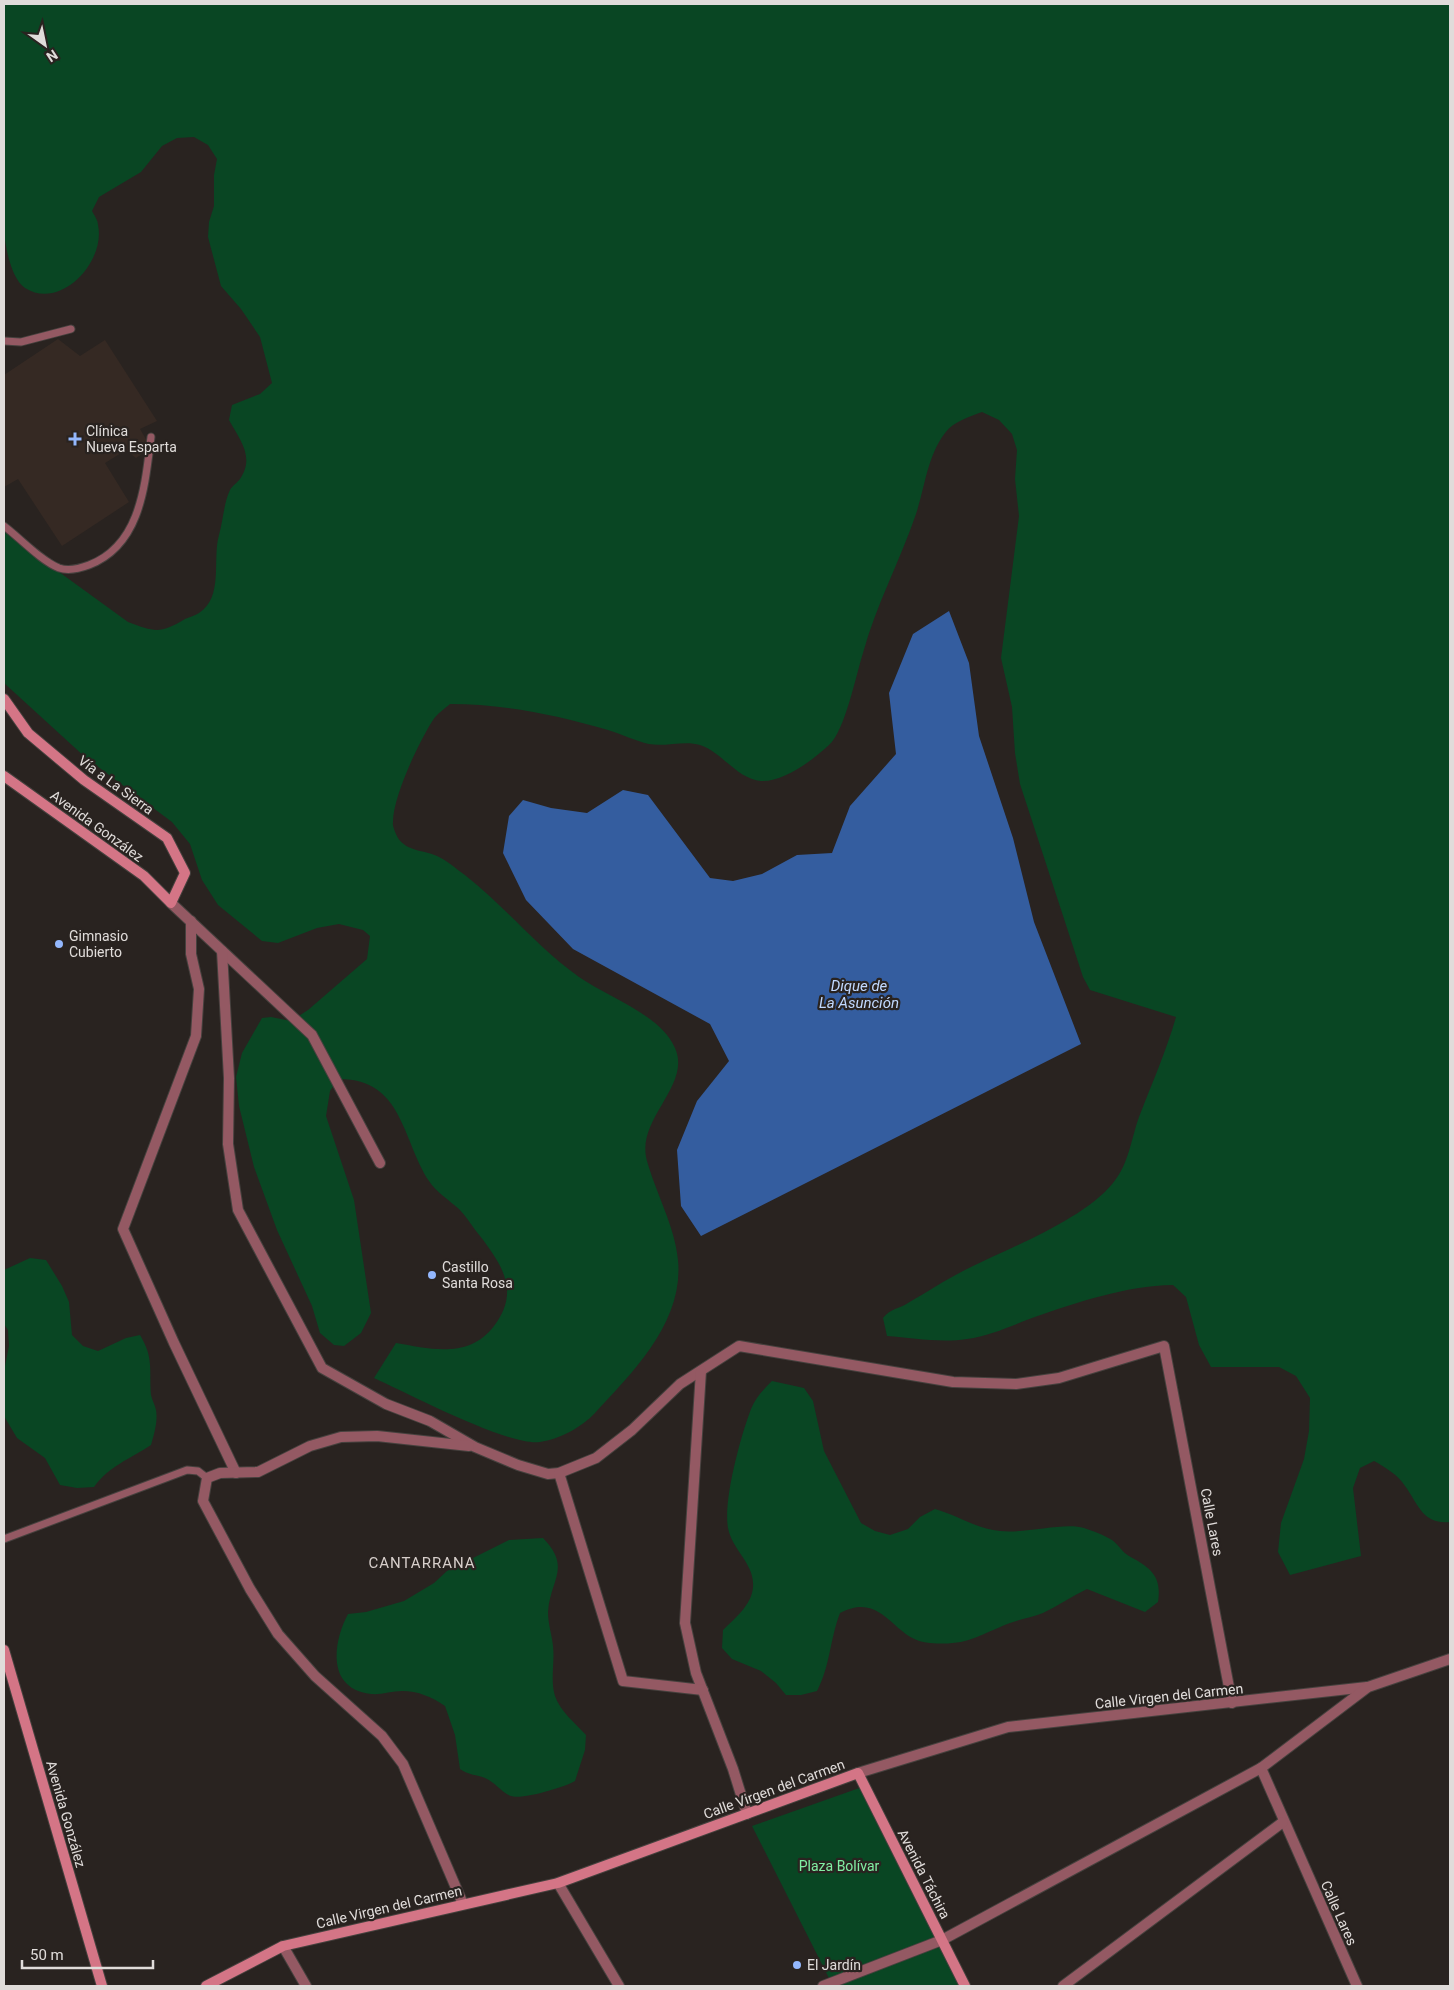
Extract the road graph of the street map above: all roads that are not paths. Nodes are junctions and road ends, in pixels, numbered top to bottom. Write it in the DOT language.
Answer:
graph roads {
  1 [pos="71,330"];
  2 [pos="4,341"];
  3 [pos="151,437"];
  4 [pos="4,526"];
  5 [pos="4,699"];
  6 [pos="4,776"];
  7 [pos="171,903"];
  8 [pos="191,921"];
  9 [pos="222,951"];
  10 [pos="380,1163"];
  11 [pos="701,1371"];
  12 [pos="475,1447"];
  13 [pos="236,1473"];
  14 [pos="558,1473"];
  15 [pos="206,1478"];
  16 [pos="4,1539"];
  17 [pos="4,1650"];
  18 [pos="1450,1659"];
  19 [pos="1368,1687"];
  20 [pos="703,1690"];
  21 [pos="1232,1702"];
  22 [pos="1261,1768"];
  23 [pos="858,1774"];
  24 [pos="747,1814"];
  25 [pos="1284,1822"];
  26 [pos="558,1883"];
  27 [pos="463,1904"];
  28 [pos="942,1940"];
  29 [pos="283,1946"];
  30 [pos="102,1986"];
  31 [pos="206,1986"];
  32 [pos="306,1986"];
  33 [pos="619,1986"];
  34 [pos="823,1986"];
  35 [pos="965,1986"];
  36 [pos="1063,1986"];
  37 [pos="1357,1986"];
  1 -- 2 [label="lane"];
  3 -- 4 [label="lane"];
  5 -- 7 [label="street, Vía a La Sierra"];
  6 -- 7 [label="street, Avenida González"];
  7 -- 8 [label="street"];
  8 -- 9 [label="street"];
  8 -- 13 [label="street"];
  9 -- 10 [label="street"];
  9 -- 12 [label="street"];
  11 -- 14 [label="street"];
  11 -- 20 [label="street"];
  11 -- 21 [label="street, Calle Lares"];
  12 -- 13 [label="street"];
  12 -- 14 [label="street"];
  13 -- 15 [label="street"];
  14 -- 20 [label="street"];
  15 -- 16 [label="lane"];
  15 -- 27 [label="street"];
  17 -- 30 [label="street, Avenida González"];
  18 -- 19 [label="street"];
  19 -- 21 [label="street, Calle Virgen del Carmen"];
  19 -- 22 [label="street"];
  20 -- 24 [label="street"];
  21 -- 23 [label="street, Calle Virgen del Carmen"];
  22 -- 25 [label="street, Calle Lares"];
  22 -- 28 [label="street"];
  23 -- 24 [label="street, Calle Virgen del Carmen"];
  23 -- 28 [label="street, Avenida Táchira"];
  24 -- 26 [label="street, Calle Virgen del Carmen"];
  25 -- 36 [label="street"];
  25 -- 37 [label="street, Calle Lares"];
  26 -- 27 [label="street, Calle Virgen del Carmen"];
  26 -- 33 [label="street"];
  27 -- 29 [label="street, Calle Virgen del Carmen"];
  28 -- 34 [label="street"];
  28 -- 35 [label="street, Avenida Táchira"];
  29 -- 31 [label="street, Calle Virgen del Carmen"];
  29 -- 32 [label="street"];
}
